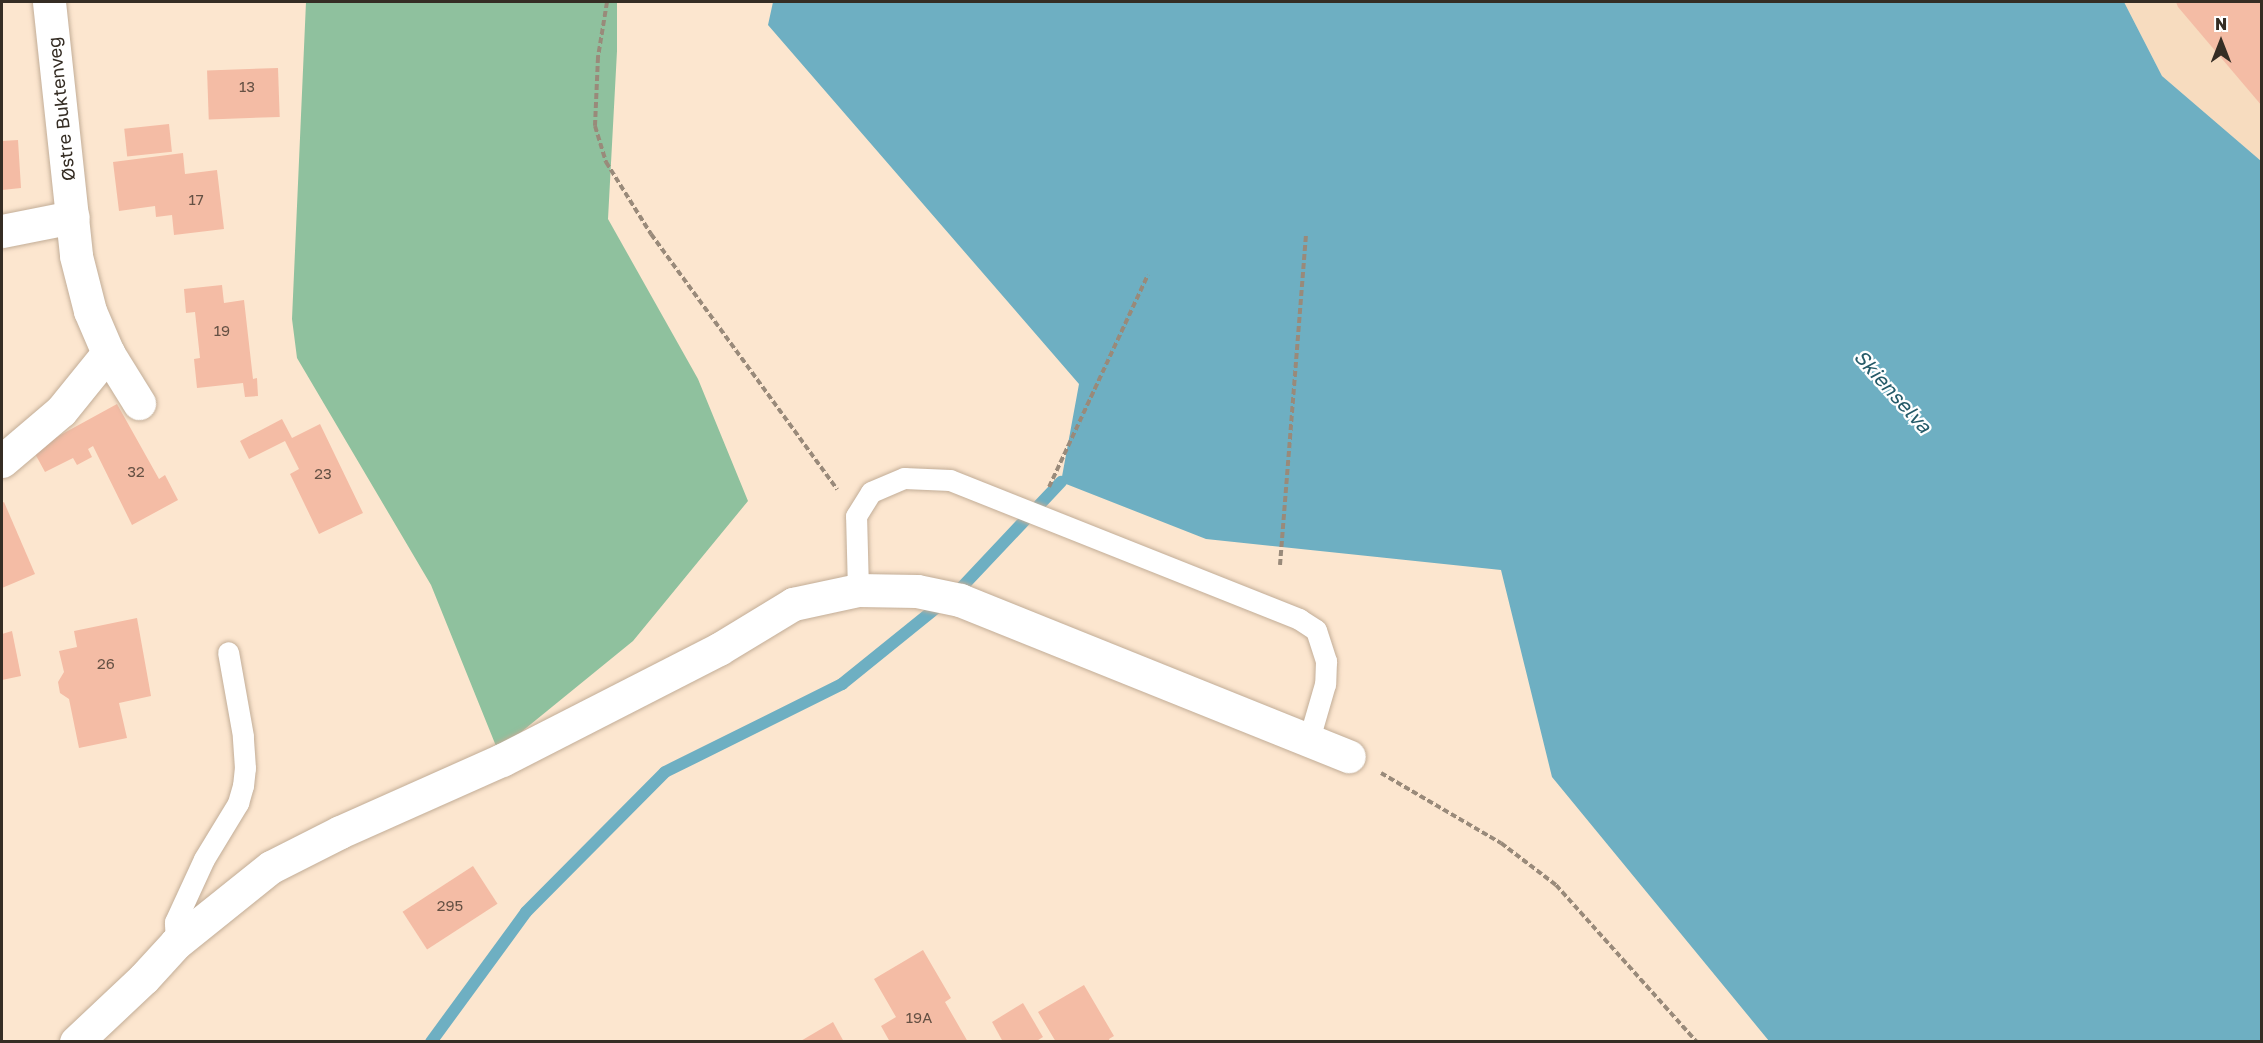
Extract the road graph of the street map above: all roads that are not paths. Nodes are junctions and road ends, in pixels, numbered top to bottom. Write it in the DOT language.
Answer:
graph roads {
  1 [pos="49,2"];
  2 [pos="73,217"];
  3 [pos="2,231"];
  4 [pos="108,353"];
  5 [pos="139,404"];
  6 [pos="2,461"];
  7 [pos="858,590"];
  8 [pos="228,652"];
  9 [pos="1309,739"];
  10 [pos="1349,756"];
  11 [pos="176,943"];
  12 [pos="76,1041"];
  1 -- 2 [label="street, Østre Buktenveg"];
  2 -- 3 [label="street"];
  2 -- 4 [label="street, Østre Buktenveg"];
  4 -- 5 [label="street, Østre Buktenveg"];
  4 -- 6 [label="street"];
  7 -- 9 [label="street"];
  7 -- 9 [label="lane"];
  7 -- 11 [label="street"];
  8 -- 11 [label="lane"];
  9 -- 10 [label="street"];
  11 -- 12 [label="street"];
}
